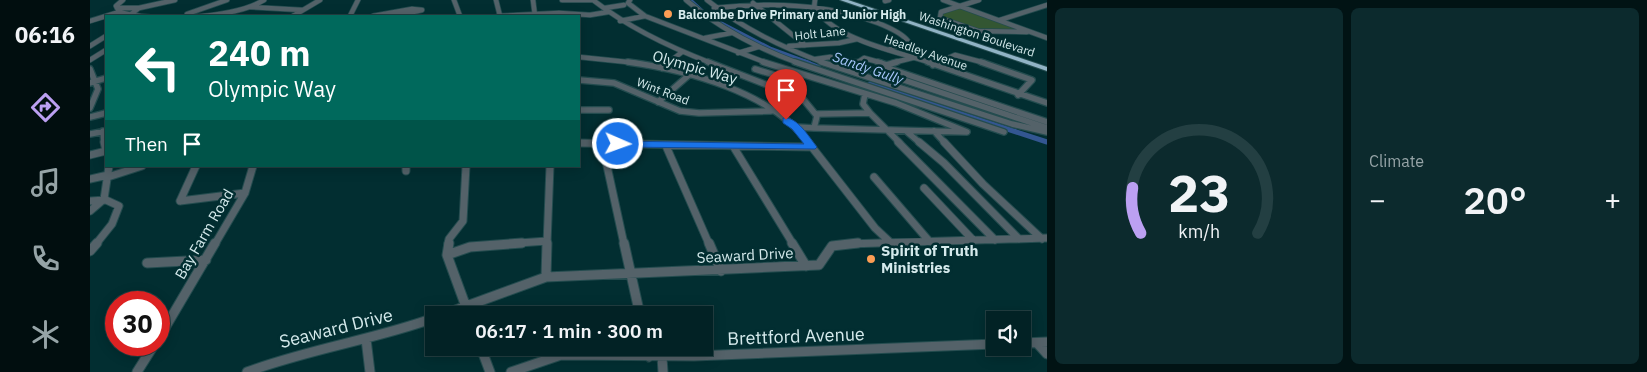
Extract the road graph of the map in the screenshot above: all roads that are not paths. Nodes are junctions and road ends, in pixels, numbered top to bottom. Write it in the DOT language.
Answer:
graph roads {
  1 [pos="123,0"];
  2 [pos="175,0"];
  3 [pos="227,0"];
  4 [pos="264,0"];
  5 [pos="320,0"];
  6 [pos="358,0"];
  7 [pos="454,0"];
  8 [pos="496,0"];
  9 [pos="533,0"];
  10 [pos="562,0"];
  11 [pos="593,0"];
  12 [pos="630,0"];
  13 [pos="686,0"];
  14 [pos="706,0"];
  15 [pos="725,0"];
  16 [pos="815,0"];
  17 [pos="843,0"];
  18 [pos="852,0"];
  19 [pos="943,0"];
  20 [pos="979,0"];
  21 [pos="1039,0"];
  22 [pos="767,1"];
  23 [pos="753,3"];
  24 [pos="1047,3"];
  25 [pos="624,5"];
  26 [pos="731,5"];
  27 [pos="962,6"];
  28 [pos="250,7"];
  29 [pos="814,7"];
  30 [pos="138,8"];
  31 [pos="714,8"];
  32 [pos="118,10"];
  33 [pos="302,10"];
  34 [pos="607,10"];
  35 [pos="105,15"];
  36 [pos="105,15"];
  37 [pos="128,15"];
  38 [pos="131,15"];
  39 [pos="184,15"];
  40 [pos="294,15"];
  41 [pos="350,15"];
  42 [pos="382,15"];
  43 [pos="460,15"];
  44 [pos="499,15"];
  45 [pos="534,15"];
  46 [pos="645,16"];
  47 [pos="1000,20"];
  48 [pos="90,21"];
  49 [pos="620,21"];
  50 [pos="1027,32"];
  51 [pos="731,33"];
  52 [pos="105,37"];
  53 [pos="704,38"];
  54 [pos="858,38"];
  55 [pos="1047,38"];
  56 [pos="806,45"];
  57 [pos="90,46"];
  58 [pos="758,47"];
  59 [pos="785,47"];
  60 [pos="888,50"];
  61 [pos="105,51"];
  62 [pos="682,52"];
  63 [pos="738,53"];
  64 [pos="580,57"];
  65 [pos="912,58"];
  66 [pos="753,59"];
  67 [pos="815,59"];
  68 [pos="90,60"];
  69 [pos="885,65"];
  70 [pos="933,65"];
  71 [pos="1047,65"];
  72 [pos="662,68"];
  73 [pos="90,69"];
  74 [pos="755,69"];
  75 [pos="1047,69"];
  76 [pos="690,76"];
  77 [pos="890,76"];
  78 [pos="751,77"];
  79 [pos="105,78"];
  80 [pos="580,80"];
  81 [pos="880,81"];
  82 [pos="93,82"];
  83 [pos="797,82"];
  84 [pos="865,94"];
  85 [pos="97,95"];
  86 [pos="1018,95"];
  87 [pos="90,96"];
  88 [pos="658,102"];
  89 [pos="1047,103"];
  90 [pos="90,108"];
  91 [pos="580,110"];
  92 [pos="610,110"];
  93 [pos="772,111"];
  94 [pos="105,113"];
  95 [pos="870,113"];
  96 [pos="817,114"];
  97 [pos="90,117"];
  98 [pos="1047,122"];
  99 [pos="796,127"];
  100 [pos="814,128"];
  101 [pos="1047,128"];
  102 [pos="887,130"];
  103 [pos="105,131"];
  104 [pos="905,131"];
  105 [pos="934,131"];
  106 [pos="1004,132"];
  107 [pos="1047,132"];
  108 [pos="90,134"];
  109 [pos="580,143"];
  110 [pos="602,143"];
  111 [pos="666,146"];
  112 [pos="733,146"];
  113 [pos="812,147"];
  114 [pos="105,149"];
  115 [pos="105,151"];
  116 [pos="90,155"];
  117 [pos="109,167"];
  118 [pos="139,167"];
  119 [pos="196,167"];
  120 [pos="253,167"];
  121 [pos="466,167"];
  122 [pos="550,167"];
  123 [pos="108,176"];
  124 [pos="874,177"];
  125 [pos="90,179"];
  126 [pos="924,188"];
  127 [pos="245,193"];
  128 [pos="104,199"];
  129 [pos="90,201"];
  130 [pos="90,211"];
  131 [pos="1045,238"];
  132 [pos="1019,239"];
  133 [pos="973,240"];
  134 [pos="995,240"];
  135 [pos="547,241"];
  136 [pos="929,241"];
  137 [pos="890,242"];
  138 [pos="90,250"];
  139 [pos="447,255"];
  140 [pos="206,260"];
  141 [pos="148,263"];
  142 [pos="806,266"];
  143 [pos="721,271"];
  144 [pos="632,275"];
  145 [pos="546,277"];
  146 [pos="465,306"];
  147 [pos="638,306"];
  148 [pos="170,320"];
  149 [pos="425,321"];
  150 [pos="366,339"];
  151 [pos="1042,342"];
  152 [pos="986,344"];
  153 [pos="1047,354"];
  154 [pos="147,356"];
  155 [pos="484,356"];
  156 [pos="558,356"];
  157 [pos="662,357"];
  158 [pos="137,372"];
  159 [pos="247,372"];
  160 [pos="370,372"];
  161 [pos="490,372"];
  162 [pos="511,372"];
  163 [pos="663,372"];
  1 -- 32 [label="street"];
  2 -- 30 [label="street"];
  3 -- 39 [label="street"];
  4 -- 28 [label="street"];
  5 -- 33 [label="street"];
  6 -- 41 [label="street"];
  7 -- 43 [label="street"];
  8 -- 44 [label="street"];
  9 -- 45 [label="street"];
  10 -- 11 [label="street"];
  11 -- 34 [label="street"];
  12 -- 46 [label="street"];
  13 -- 51 [label="street"];
  14 -- 31 [label="street"];
  15 -- 26 [label="street"];
  16 -- 29 [label="street"];
  17 -- 75 [label="highway, Washington Boulevard"];
  18 -- 71 [label="highway, Washington Boulevard"];
  19 -- 27 [label="street"];
  20 -- 27 [label="street"];
  21 -- 24 [label="street"];
  22 -- 23 [label="street"];
  22 -- 29 [label="street"];
  23 -- 26 [label="street"];
  23 -- 56 [label="street"];
  24 -- 47 [label="street"];
  25 -- 34 [label="street"];
  26 -- 31 [label="street"];
  27 -- 47 [label="street"];
  27 -- 50 [label="street"];
  28 -- 33 [label="street"];
  28 -- 39 [label="street"];
  29 -- 54 [label="street, Headley Avenue"];
  29 -- 60 [label="street"];
  30 -- 32 [label="street"];
  30 -- 38 [label="street"];
  31 -- 59 [label="street"];
  32 -- 35 [label="street"];
  32 -- 37 [label="street"];
  33 -- 40 [label="street"];
  34 -- 45 [label="street"];
  34 -- 49 [label="street"];
  36 -- 48 [label="street"];
  42 -- 42 [label="street"];
  46 -- 49 [label="street"];
  46 -- 53 [label="street"];
  47 -- 50 [label="street"];
  49 -- 62 [label="street"];
  50 -- 55 [label="street"];
  51 -- 53 [label="street"];
  51 -- 58 [label="street"];
  52 -- 57 [label="street"];
  53 -- 63 [label="street"];
  54 -- 56 [label="street, Holt Lane"];
  54 -- 60 [label="street, Headley Avenue"];
  56 -- 59 [label="street, Holt Lane"];
  58 -- 63 [label="street"];
  58 -- 106 [label="street"];
  59 -- 67 [label="street"];
  60 -- 65 [label="street, Headley Avenue"];
  61 -- 68 [label="street"];
  62 -- 72 [label="street"];
  62 -- 78 [label="street"];
  63 -- 66 [label="street"];
  64 -- 72 [label="street, Olympic Way"];
  65 -- 69 [label="street"];
  65 -- 70 [label="street, Headley Avenue"];
  66 -- 74 [label="street"];
  66 -- 84 [label="street"];
  67 -- 69 [label="street"];
  67 -- 81 [label="street"];
  69 -- 77 [label="street"];
  69 -- 98 [label="street"];
  70 -- 86 [label="street, Headley Avenue"];
  70 -- 86 [label="street"];
  72 -- 76 [label="street, Olympic Way"];
  73 -- 82 [label="street"];
  74 -- 78 [label="street"];
  74 -- 83 [label="street"];
  76 -- 88 [label="street"];
  76 -- 93 [label="street, Olympic Way"];
  77 -- 81 [label="street"];
  77 -- 101 [label="street"];
  78 -- 96 [label="street"];
  79 -- 82 [label="street"];
  80 -- 88 [label="street, Wint Road"];
  81 -- 107 [label="street"];
  82 -- 85 [label="street"];
  84 -- 95 [label="street"];
  84 -- 105 [label="street"];
  85 -- 87 [label="street"];
  85 -- 90 [label="street"];
  86 -- 89 [label="street, Headley Avenue"];
  88 -- 93 [label="street, Wint Road"];
  91 -- 92 [label="street"];
  93 -- 99 [label="street, Olympic Way"];
  94 -- 97 [label="street"];
  95 -- 96 [label="street"];
  95 -- 102 [label="street"];
  96 -- 100 [label="street"];
  99 -- 100 [label="street"];
  99 -- 113 [label="street, Olympic Way"];
  100 -- 102 [label="street"];
  102 -- 104 [label="street"];
  102 -- 134 [label="street"];
  103 -- 108 [label="street"];
  103 -- 114 [label="street"];
  104 -- 105 [label="street"];
  104 -- 132 [label="street"];
  105 -- 131 [label="street"];
  109 -- 110 [label="street"];
  110 -- 111 [label="street"];
  110 -- 144 [label="street"];
  111 -- 112 [label="street"];
  111 -- 143 [label="street"];
  112 -- 113 [label="street"];
  112 -- 142 [label="street"];
  113 -- 137 [label="street, Olympic Way"];
  115 -- 116 [label="street"];
  117 -- 123 [label="street"];
  118 -- 123 [label="street"];
  119 -- 127 [label="street"];
  120 -- 127 [label="street, Bay Farm Road"];
  121 -- 139 [label="street"];
  122 -- 135 [label="street"];
  123 -- 125 [label="street"];
  123 -- 128 [label="street"];
  124 -- 136 [label="street"];
  126 -- 133 [label="street"];
  127 -- 140 [label="street, Bay Farm Road"];
  128 -- 129 [label="street"];
  128 -- 130 [label="street"];
  128 -- 138 [label="street"];
  131 -- 132 [label="street, Seaward Drive"];
  132 -- 134 [label="street, Seaward Drive"];
  133 -- 134 [label="street, Seaward Drive"];
  133 -- 136 [label="street, Seaward Drive"];
  135 -- 139 [label="street"];
  135 -- 145 [label="street"];
  136 -- 137 [label="street, Seaward Drive"];
  137 -- 142 [label="street, Seaward Drive"];
  139 -- 146 [label="street"];
  140 -- 141 [label="street"];
  140 -- 148 [label="street, Bay Farm Road"];
  142 -- 143 [label="street, Seaward Drive"];
  143 -- 144 [label="street, Seaward Drive"];
  144 -- 145 [label="street, Seaward Drive"];
  144 -- 147 [label="street"];
  145 -- 146 [label="street, Seaward Drive"];
  149 -- 150 [label="street, Seaward Drive"];
  150 -- 159 [label="street, Seaward Drive"];
  150 -- 160 [label="street"];
  151 -- 153 [label="street"];
  152 -- 157 [label="street, Brettford Avenue"];
  154 -- 158 [label="street"];
  155 -- 161 [label="street"];
  156 -- 162 [label="street, Brettford Avenue"];
  157 -- 163 [label="street"];
}
